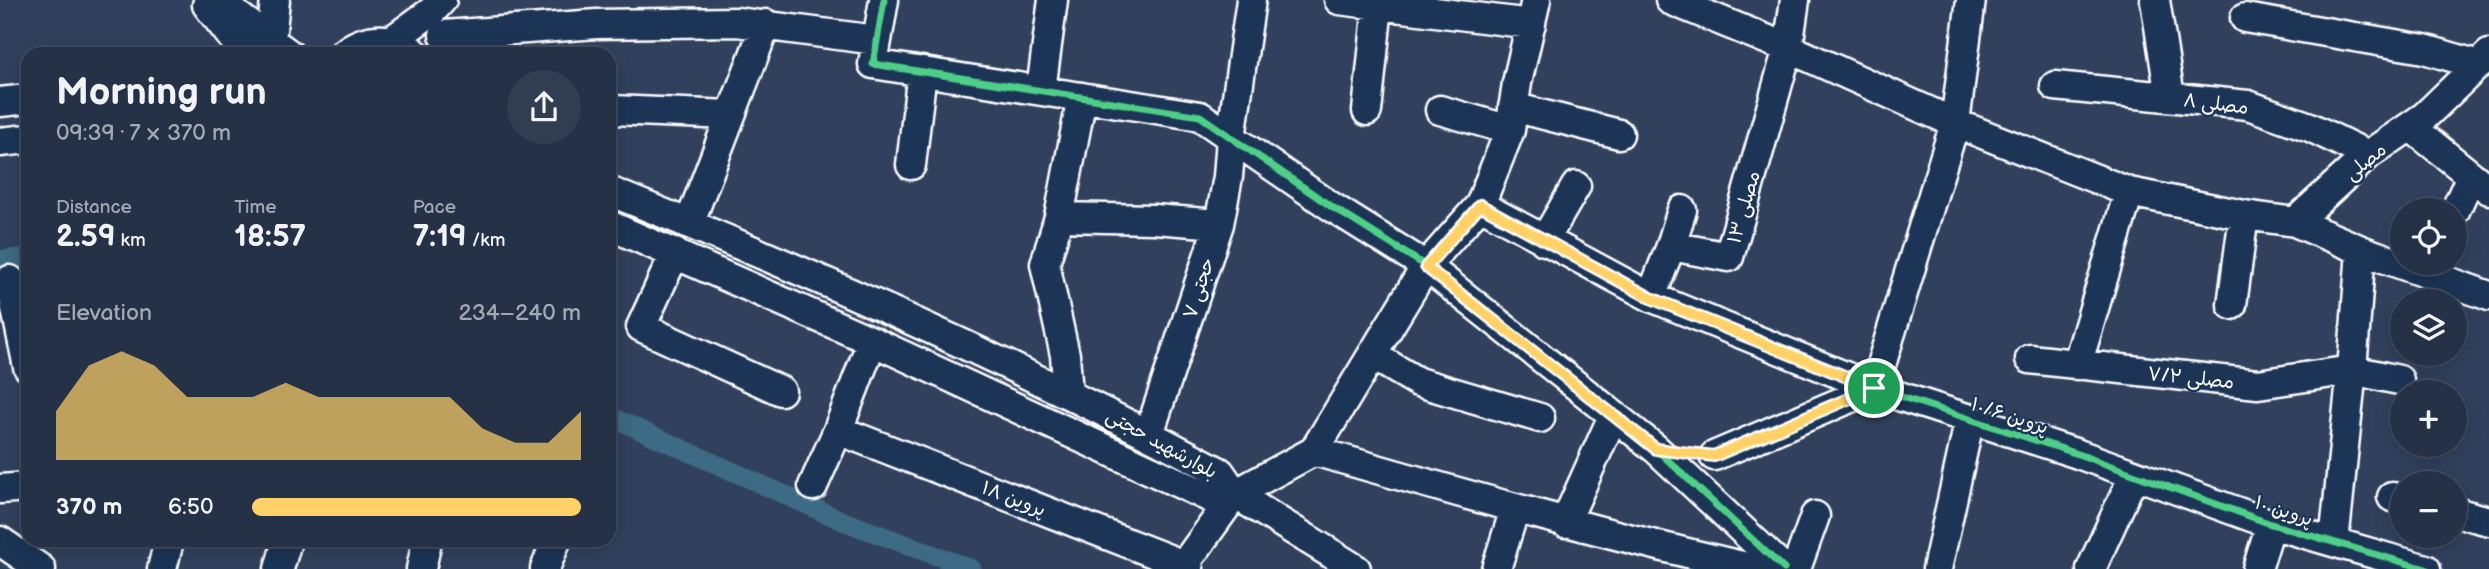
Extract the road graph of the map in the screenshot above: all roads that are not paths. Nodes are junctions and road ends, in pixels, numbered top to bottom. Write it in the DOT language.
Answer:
graph roads {
  1 [pos="204,0"];
  2 [pos="221,0"];
  3 [pos="275,0"];
  4 [pos="442,0"];
  5 [pos="463,0"];
  6 [pos="884,0"];
  7 [pos="1053,0"];
  8 [pos="1251,0"];
  9 [pos="1339,0"];
  10 [pos="1670,0"];
  11 [pos="1795,0"];
  12 [pos="1971,0"];
  13 [pos="2155,0"];
  14 [pos="1377,5"];
  15 [pos="738,11"];
  16 [pos="597,12"];
  17 [pos="1534,12"];
  18 [pos="2245,18"];
  19 [pos="766,24"];
  20 [pos="876,40"];
  21 [pos="439,44"];
  22 [pos="240,47"];
  23 [pos="280,47"];
  24 [pos="355,47"];
  25 [pos="404,47"];
  26 [pos="1788,48"];
  27 [pos="2483,67"];
  28 [pos="922,71"];
  29 [pos="2055,86"];
  30 [pos="1041,90"];
  31 [pos="1082,97"];
  32 [pos="2169,97"];
  33 [pos="21,100"];
  34 [pos="0,102"];
  35 [pos="616,110"];
  36 [pos="1440,110"];
  37 [pos="1367,111"];
  38 [pos="731,115"];
  39 [pos="1512,118"];
  40 [pos="1955,123"];
  41 [pos="2411,127"];
  42 [pos="1619,134"];
  43 [pos="1231,138"];
  44 [pos="21,140"];
  45 [pos="0,142"];
  46 [pos="2368,155"];
  47 [pos="911,165"];
  48 [pos="2480,183"];
  49 [pos="1576,186"];
  50 [pos="2129,191"];
  51 [pos="616,194"];
  52 [pos="2467,198"];
  53 [pos="1480,205"];
  54 [pos="1682,209"];
  55 [pos="2244,215"];
  56 [pos="1059,217"];
  57 [pos="2295,222"];
  58 [pos="689,224"];
  59 [pos="1219,224"];
  60 [pos="616,228"];
  61 [pos="1544,241"];
  62 [pos="1671,246"];
  63 [pos="2361,250"];
  64 [pos="675,253"];
  65 [pos="2390,258"];
  66 [pos="1426,267"];
  67 [pos="2443,275"];
  68 [pos="13,281"];
  69 [pos="2489,296"];
  70 [pos="1651,298"];
  71 [pos="2232,305"];
  72 [pos="21,327"];
  73 [pos="872,341"];
  74 [pos="1372,355"];
  75 [pos="2030,359"];
  76 [pos="2077,365"];
  77 [pos="2352,370"];
  78 [pos="2399,380"];
  79 [pos="1874,388"];
  80 [pos="781,391"];
  81 [pos="1068,393"];
  82 [pos="1613,416"];
  83 [pos="1540,418"];
  84 [pos="1970,418"];
  85 [pos="838,429"];
  86 [pos="1149,434"];
  87 [pos="1656,449"];
  88 [pos="1314,450"];
  89 [pos="1714,456"];
  90 [pos="2134,475"];
  91 [pos="813,485"];
  92 [pos="21,488"];
  93 [pos="0,489"];
  94 [pos="1235,494"];
  95 [pos="1716,503"];
  96 [pos="1515,509"];
  97 [pos="2467,515"];
  98 [pos="1815,516"];
  99 [pos="2489,521"];
  100 [pos="1565,523"];
  101 [pos="2272,524"];
  102 [pos="0,541"];
  103 [pos="2334,542"];
  104 [pos="168,547"];
  105 [pos="285,547"];
  106 [pos="426,547"];
  107 [pos="554,547"];
  108 [pos="1653,558"];
  109 [pos="40,559"];
  110 [pos="2367,561"];
  111 [pos="1187,567"];
  112 [pos="162,569"];
  113 [pos="279,569"];
  114 [pos="421,569"];
  115 [pos="545,569"];
  116 [pos="1356,569"];
  117 [pos="1496,569"];
  118 [pos="1755,569"];
  119 [pos="1784,569"];
  120 [pos="1796,569"];
  121 [pos="1937,569"];
  122 [pos="2091,569"];
  123 [pos="2257,569"];
  124 [pos="2426,569"];
  1 -- 22 [label="street"];
  2 -- 23 [label="street"];
  3 -- 23 [label="street"];
  4 -- 25 [label="street"];
  5 -- 21 [label="street"];
  6 -- 20 [label="street"];
  7 -- 30 [label="street"];
  8 -- 43 [label="street, حجتی ۷"];
  9 -- 14 [label="street"];
  10 -- 26 [label="street"];
  11 -- 26 [label="street"];
  12 -- 40 [label="street"];
  13 -- 32 [label="street"];
  14 -- 17 [label="street"];
  14 -- 37 [label="street"];
  15 -- 16 [label="street"];
  15 -- 19 [label="street"];
  16 -- 21 [label="street"];
  17 -- 39 [label="street"];
  18 -- 27 [label="street"];
  19 -- 20 [label="street"];
  19 -- 38 [label="street"];
  20 -- 28 [label="street"];
  24 -- 25 [label="street"];
  26 -- 40 [label="street"];
  26 -- 62 [label="street, مصلی ۱۳"];
  27 -- 41 [label="street, مصلی"];
  28 -- 30 [label="street"];
  28 -- 47 [label="street"];
  29 -- 32 [label="street, مصلی ۸"];
  30 -- 31 [label="street"];
  31 -- 43 [label="street"];
  31 -- 56 [label="street"];
  32 -- 46 [label="street, مصلی ۸"];
  33 -- 34 [label="street"];
  35 -- 38 [label="street"];
  36 -- 39 [label="street"];
  38 -- 58 [label="street"];
  39 -- 42 [label="street"];
  39 -- 53 [label="street"];
  40 -- 50 [label="street"];
  40 -- 79 [label="street"];
  41 -- 46 [label="street, مصلی"];
  41 -- 48 [label="street"];
  43 -- 59 [label="street, حجتی ۷"];
  43 -- 66 [label="street"];
  44 -- 45 [label="street"];
  46 -- 57 [label="street, مصلی"];
  48 -- 52 [label="street"];
  49 -- 61 [label="street"];
  50 -- 55 [label="street"];
  50 -- 76 [label="street"];
  51 -- 58 [label="street, بلوارشهید حجتی"];
  53 -- 61 [label="street, پروین ۱۰/۶"];
  53 -- 66 [label="street"];
  54 -- 62 [label="street"];
  55 -- 57 [label="street"];
  55 -- 71 [label="street"];
  56 -- 59 [label="street"];
  56 -- 81 [label="street"];
  57 -- 63 [label="street"];
  58 -- 81 [label="street, بلوارشهید حجتی"];
  59 -- 86 [label="street, حجتی ۷"];
  60 -- 64 [label="street, بلوارشهید حجتی"];
  61 -- 70 [label="street, پروین ۱۰/۶"];
  62 -- 70 [label="street"];
  63 -- 65 [label="street"];
  63 -- 77 [label="street"];
  64 -- 73 [label="street, بلوارشهید حجتی"];
  64 -- 80 [label="street"];
  66 -- 74 [label="street"];
  66 -- 82 [label="street"];
  67 -- 69 [label="street"];
  68 -- 72 [label="street"];
  70 -- 79 [label="street, پروین ۱۰/۶"];
  73 -- 85 [label="street"];
  73 -- 94 [label="street, بلوارشهید حجتی"];
  74 -- 83 [label="street"];
  74 -- 88 [label="street"];
  75 -- 76 [label="street, مصلی ۷/۲"];
  76 -- 77 [label="street, مصلی ۷/۲"];
  77 -- 78 [label="street"];
  77 -- 103 [label="street"];
  79 -- 84 [label="street, پروین ۱۰/۶"];
  79 -- 89 [label="street"];
  81 -- 86 [label="street, بلوارشهید حجتی"];
  82 -- 87 [label="street"];
  82 -- 100 [label="street"];
  84 -- 90 [label="street, پروین ۱۰/۶"];
  84 -- 121 [label="street"];
  85 -- 91 [label="street"];
  85 -- 111 [label="street, پروین ۱۸"];
  86 -- 94 [label="street, بلوارشهید حجتی"];
  87 -- 89 [label="street"];
  87 -- 95 [label="street"];
  88 -- 94 [label="street"];
  88 -- 96 [label="street"];
  89 -- 95 [label="street"];
  90 -- 101 [label="street, پروین ۱۰"];
  90 -- 122 [label="street"];
  92 -- 93 [label="street"];
  94 -- 111 [label="street"];
  94 -- 116 [label="street"];
  95 -- 119 [label="street"];
  96 -- 100 [label="street"];
  96 -- 117 [label="street"];
  97 -- 99 [label="street"];
  98 -- 120 [label="street"];
  100 -- 108 [label="street"];
  101 -- 103 [label="street, پروین ۱۰"];
  101 -- 123 [label="street"];
  102 -- 109 [label="street"];
  103 -- 110 [label="street, پروین ۱۰"];
  104 -- 112 [label="street"];
  105 -- 113 [label="street"];
  106 -- 114 [label="street"];
  107 -- 115 [label="street"];
  108 -- 118 [label="street"];
  110 -- 124 [label="street, پروین ۱۰"];
}
